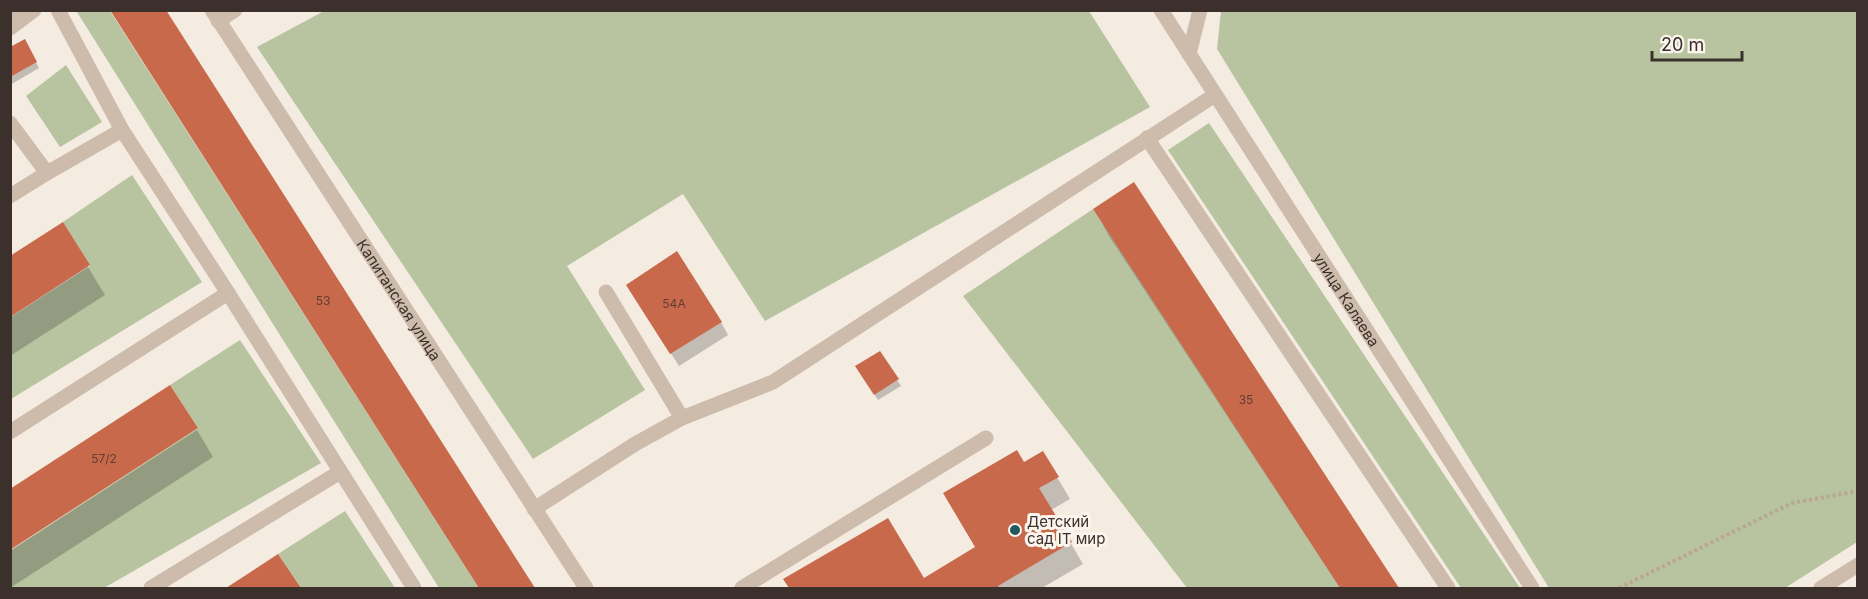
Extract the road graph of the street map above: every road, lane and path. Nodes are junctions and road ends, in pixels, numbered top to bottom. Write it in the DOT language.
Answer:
graph roads {
  1 [pos="34,10"];
  2 [pos="58,10"];
  3 [pos="235,10"];
  4 [pos="1161,10"];
  5 [pos="1200,10"];
  6 [pos="215,16"];
  7 [pos="10,28"];
  8 [pos="1189,54"];
  9 [pos="1215,94"];
  10 [pos="10,123"];
  11 [pos="122,130"];
  12 [pos="1147,138"];
  13 [pos="47,173"];
  14 [pos="10,196"];
  15 [pos="228,292"];
  16 [pos="606,292"];
  17 [pos="682,418"];
  18 [pos="10,432"];
  19 [pos="986,438"];
  20 [pos="340,472"];
  21 [pos="1857,491"];
  22 [pos="534,509"];
  23 [pos="1857,565"];
  24 [pos="151,588"];
  25 [pos="414,588"];
  26 [pos="586,588"];
  27 [pos="742,588"];
  28 [pos="1448,588"];
  29 [pos="1532,588"];
  30 [pos="1619,588"];
  31 [pos="1821,588"];
  1 -- 7 [label="street"];
  2 -- 11 [label="street"];
  3 -- 6 [label="street"];
  4 -- 8 [label="street, улица Каляева"];
  5 -- 8 [label="street"];
  6 -- 22 [label="street, Капитанская улица"];
  8 -- 9 [label="street, улица Каляева"];
  9 -- 12 [label="street"];
  9 -- 29 [label="street, улица Каляева"];
  10 -- 13 [label="street"];
  11 -- 13 [label="street"];
  11 -- 15 [label="street"];
  12 -- 17 [label="street"];
  12 -- 28 [label="street"];
  13 -- 14 [label="street"];
  15 -- 18 [label="street"];
  15 -- 20 [label="street"];
  16 -- 17 [label="street"];
  17 -- 22 [label="street"];
  19 -- 27 [label="street"];
  20 -- 24 [label="street"];
  20 -- 25 [label="street"];
  21 -- 30 [label="path"];
  22 -- 26 [label="street, Капитанская улица"];
  23 -- 31 [label="street"];
}
